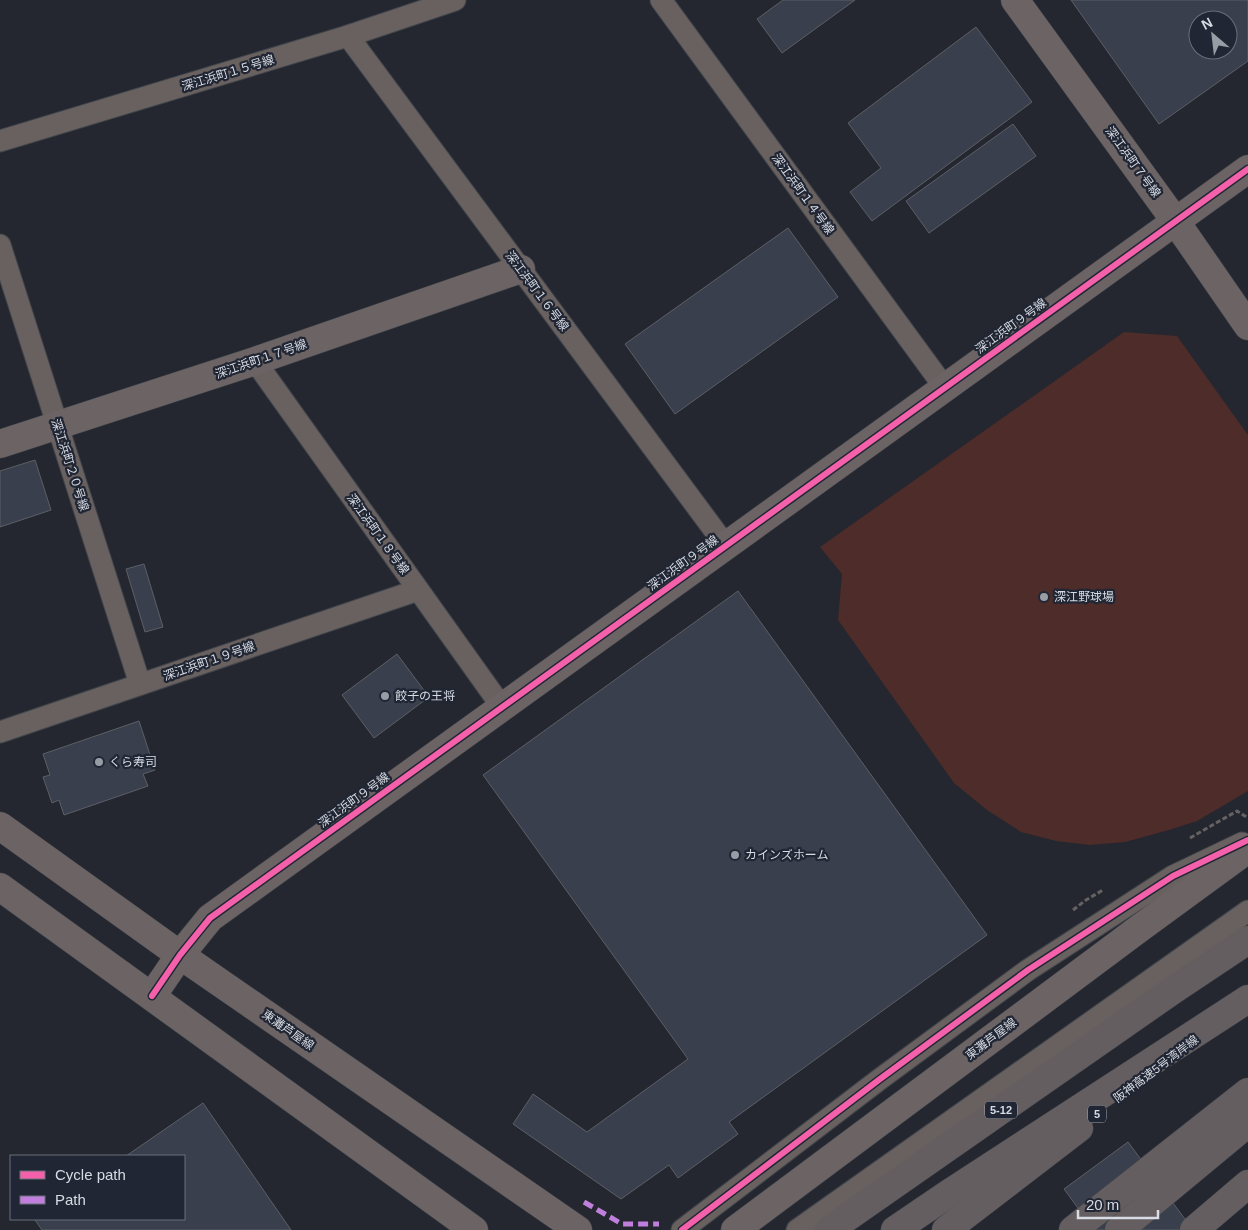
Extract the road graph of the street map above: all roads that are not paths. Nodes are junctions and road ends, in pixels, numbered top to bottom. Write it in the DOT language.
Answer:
graph roads {
  1 [pos="455,0"];
  2 [pos="661,0"];
  3 [pos="1015,0"];
  4 [pos="348,36"];
  5 [pos="0,142"];
  6 [pos="1248,169"];
  7 [pos="1176,222"];
  8 [pos="0,245"];
  9 [pos="521,269"];
  10 [pos="1248,326"];
  11 [pos="255,362"];
  12 [pos="945,388"];
  13 [pos="58,425"];
  14 [pos="0,444"];
  15 [pos="726,546"];
  16 [pos="418,590"];
  17 [pos="140,684"];
  18 [pos="502,707"];
  19 [pos="0,732"];
  20 [pos="0,826"];
  21 [pos="1248,840"];
  22 [pos="1248,849"];
  23 [pos="0,887"];
  24 [pos="1248,911"];
  25 [pos="1248,940"];
  26 [pos="180,955"];
  27 [pos="152,996"];
  28 [pos="1248,999"];
  29 [pos="1248,1092"];
  30 [pos="1248,1123"];
  31 [pos="1248,1184"];
  32 [pos="474,1230"];
  33 [pos="578,1230"];
  34 [pos="682,1230"];
  35 [pos="735,1230"];
  36 [pos="797,1230"];
  37 [pos="830,1230"];
  38 [pos="895,1230"];
  39 [pos="946,1230"];
  40 [pos="1074,1230"];
  41 [pos="1120,1230"];
  42 [pos="1194,1230"];
  1 -- 4 [label="street, 深江浜町１５号線"];
  2 -- 12 [label="street, 深江浜町１４号線"];
  3 -- 7 [label="street, 深江浜町７号線"];
  4 -- 5 [label="street, 深江浜町１５号線"];
  4 -- 9 [label="street, 深江浜町１６号線"];
  6 -- 7 [label="street, 深江浜町９号線"];
  7 -- 10 [label="street, 深江浜町７号線"];
  7 -- 12 [label="street, 深江浜町９号線"];
  8 -- 13 [label="street, 深江浜町２０号線"];
  9 -- 11 [label="street, 深江浜町１７号線"];
  9 -- 15 [label="street, 深江浜町１６号線"];
  11 -- 13 [label="street, 深江浜町１７号線"];
  11 -- 16 [label="street, 深江浜町１８号線"];
  12 -- 15 [label="street, 深江浜町９号線"];
  13 -- 14 [label="street, 深江浜町１７号線"];
  13 -- 17 [label="street, 深江浜町２０号線"];
  15 -- 18 [label="street, 深江浜町９号線"];
  16 -- 17 [label="street, 深江浜町１９号線"];
  16 -- 18 [label="street, 深江浜町１８号線"];
  17 -- 19 [label="street, 深江浜町１９号線"];
  18 -- 26 [label="street, 深江浜町９号線"];
  20 -- 26 [label="street, 東灘芦屋線"];
  21 -- 34 [label="street"];
  22 -- 35 [label="street, 東灘芦屋線"];
  23 -- 27 [label="street"];
  24 -- 36 [label="street"];
  25 -- 37 [label="highway, 5-12"];
  26 -- 27 [label="street, 深江浜町９号線"];
  26 -- 33 [label="street, 東灘芦屋線"];
  27 -- 32 [label="street"];
  28 -- 38 [label="highway, 5"];
  28 -- 39 [label="highway, 阪神高速5号湾岸線 / 5"];
  29 -- 40 [label="highway"];
  30 -- 41 [label="highway"];
  31 -- 42 [label="highway"];
}
